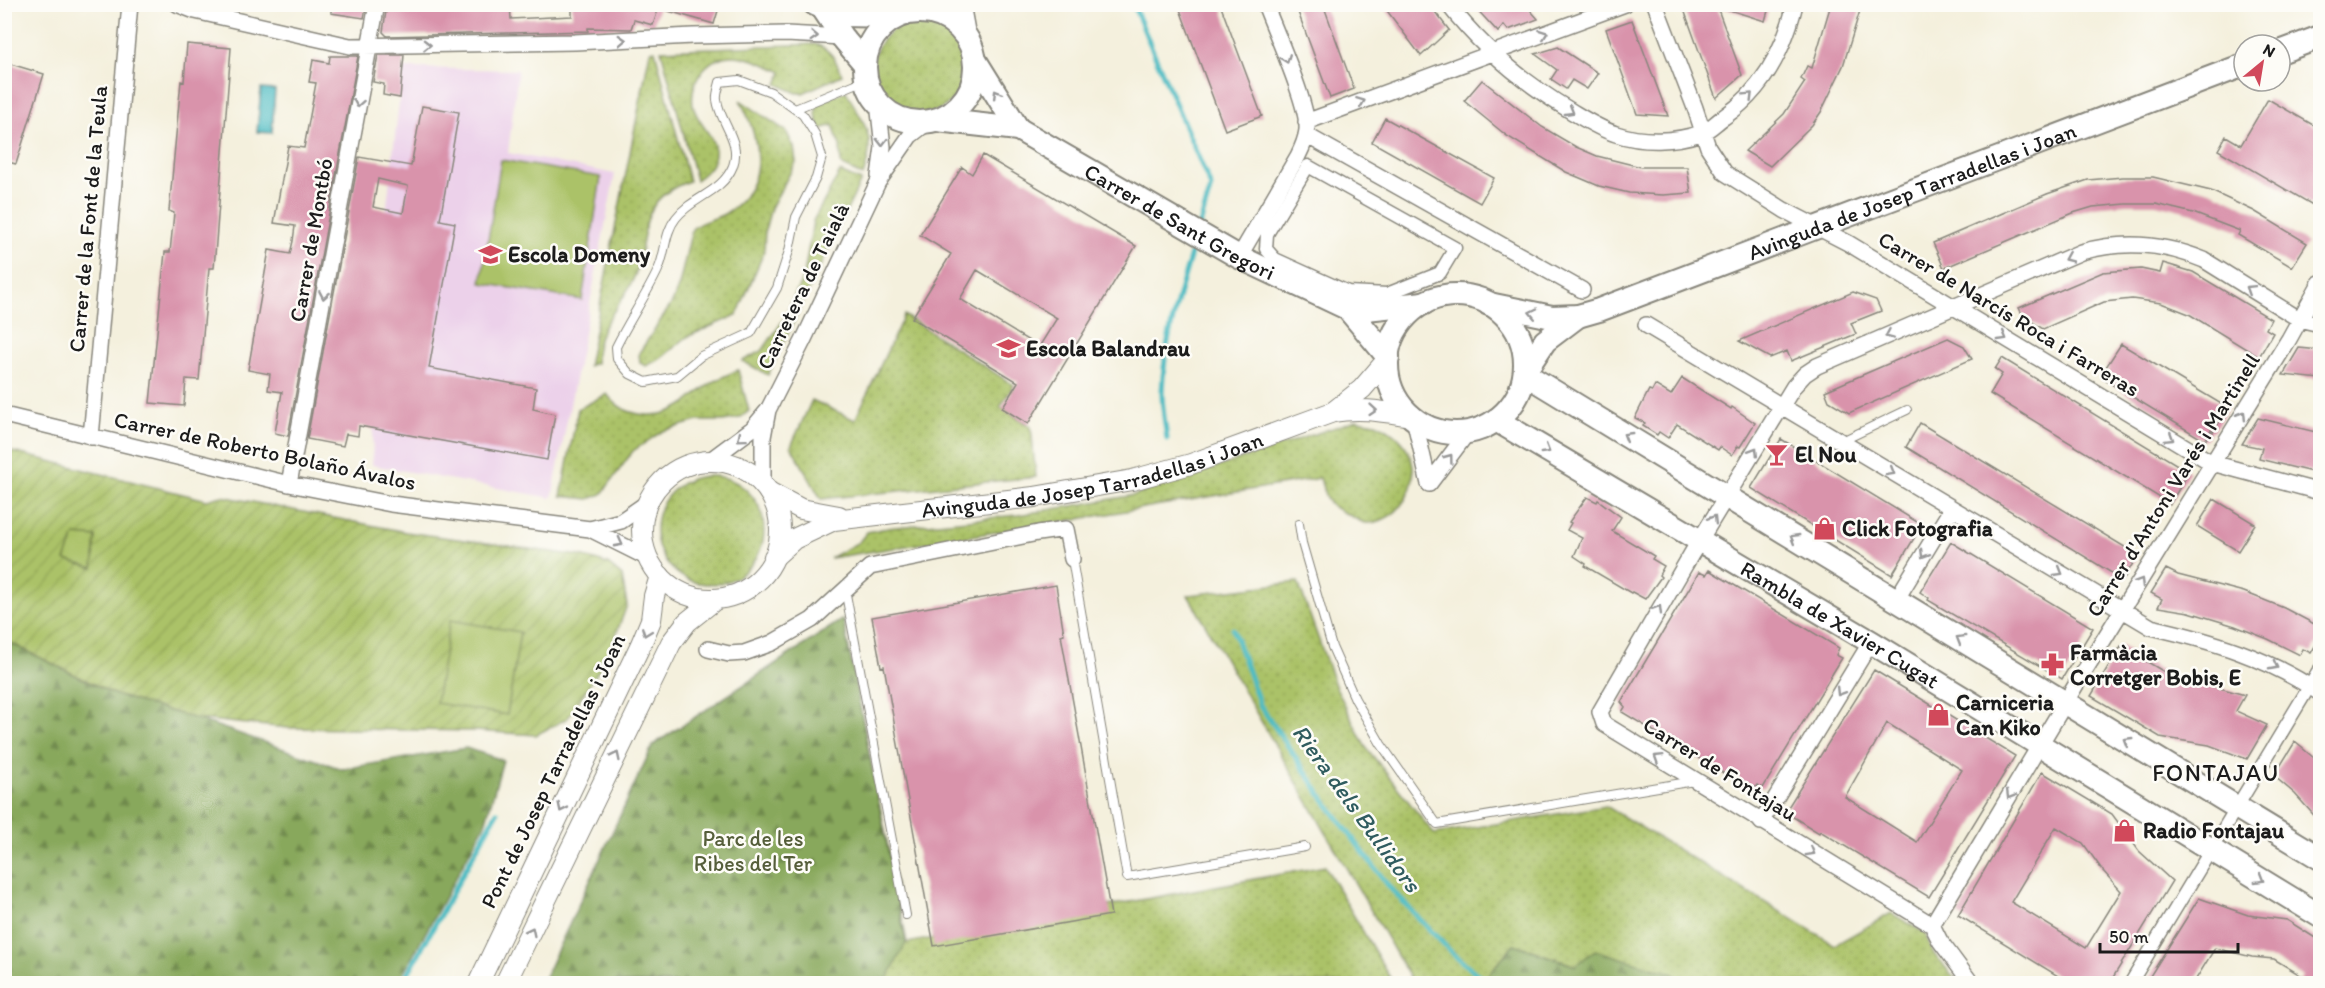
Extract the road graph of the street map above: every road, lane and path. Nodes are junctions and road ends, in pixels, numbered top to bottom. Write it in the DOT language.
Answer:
graph roads {
  1 [pos="130,4"];
  2 [pos="177,4"];
  3 [pos="377,4"];
  4 [pos="962,4"];
  5 [pos="1265,4"];
  6 [pos="1448,4"];
  7 [pos="1625,4"];
  8 [pos="1655,4"];
  9 [pos="1795,4"];
  10 [pos="819,7"];
  11 [pos="904,12"];
  12 [pos="842,37"];
  13 [pos="2320,37"];
  14 [pos="368,45"];
  15 [pos="2292,48"];
  16 [pos="972,51"];
  17 [pos="1493,53"];
  18 [pos="2232,70"];
  19 [pos="865,72"];
  20 [pos="878,103"];
  21 [pos="795,109"];
  22 [pos="933,121"];
  23 [pos="1018,129"];
  24 [pos="1306,129"];
  25 [pos="1704,132"];
  26 [pos="878,182"];
  27 [pos="1818,227"];
  28 [pos="1231,253"];
  29 [pos="1275,259"];
  30 [pos="2317,289"];
  31 [pos="1582,290"];
  32 [pos="1424,303"];
  33 [pos="1489,304"];
  34 [pos="1953,307"];
  35 [pos="1347,308"];
  36 [pos="2281,308"];
  37 [pos="1578,316"];
  38 [pos="2299,319"];
  39 [pos="2320,324"];
  40 [pos="1646,325"];
  41 [pos="1387,359"];
  42 [pos="1525,372"];
  43 [pos="1781,406"];
  44 [pos="768,410"];
  45 [pos="1907,410"];
  46 [pos="1334,412"];
  47 [pos="4,415"];
  48 [pos="1413,417"];
  49 [pos="1496,420"];
  50 [pos="1468,432"];
  51 [pos="91,437"];
  52 [pos="1841,442"];
  53 [pos="709,461"];
  54 [pos="2212,463"];
  55 [pos="289,484"];
  56 [pos="766,488"];
  57 [pos="2320,492"];
  58 [pos="1727,497"];
  59 [pos="647,503"];
  60 [pos="1952,508"];
  61 [pos="847,518"];
  62 [pos="1299,525"];
  63 [pos="590,529"];
  64 [pos="1699,540"];
  65 [pos="774,557"];
  66 [pos="648,558"];
  67 [pos="1072,559"];
  68 [pos="660,576"];
  69 [pos="845,589"];
  70 [pos="716,599"];
  71 [pos="1896,600"];
  72 [pos="2123,610"];
  73 [pos="1871,642"];
  74 [pos="708,649"];
  75 [pos="2320,669"];
  76 [pos="2315,689"];
  77 [pos="2066,703"];
  78 [pos="2041,745"];
  79 [pos="1694,781"];
  80 [pos="2236,807"];
  81 [pos="1761,822"];
  82 [pos="1305,847"];
  83 [pos="2210,848"];
  84 [pos="2320,858"];
  85 [pos="906,915"];
  86 [pos="2320,916"];
  87 [pos="1932,925"];
  88 [pos="478,984"];
  89 [pos="505,984"];
  90 [pos="1972,984"];
  91 [pos="2130,984"];
  1 -- 51 [label="street, Carrer de la Font de la Teula"];
  2 -- 14 [label="street"];
  3 -- 14 [label="street, Carrer de Montbó"];
  4 -- 16 [label="street"];
  5 -- 24 [label="street, one-way"];
  6 -- 17 [label="street"];
  17 -- 7 [label="street, one-way"];
  8 -- 25 [label="street, Carrer de Narcís Roca i Farreras"];
  25 -- 9 [label="street, one-way"];
  10 -- 11 [label="main road"];
  10 -- 12 [label="main road"];
  11 -- 16 [label="main road"];
  11 -- 19 [label="main road"];
  14 -- 12 [label="street, one-way"];
  12 -- 19 [label="main road"];
  13 -- 15 [label="main road"];
  14 -- 55 [label="street, Carrer de Montbó, one-way"];
  16 -- 22 [label="main road"];
  23 -- 16 [label="main road, Carrer de Sant Gregori, one-way"];
  24 -- 17 [label="street, one-way"];
  17 -- 25 [label="street, one-way"];
  18 -- 27 [label="main road, Avinguda de Josep Tarradellas i Joan"];
  19 -- 20 [label="main road"];
  19 -- 21 [label="lane"];
  20 -- 22 [label="main road"];
  20 -- 26 [label="street, Carretera de Taialà, one-way"];
  21 -- 21 [label="lane"];
  22 -- 23 [label="main road, Carrer de Sant Gregori"];
  22 -- 26 [label="street, Carretera de Taialà"];
  23 -- 28 [label="main road, Carrer de Sant Gregori"];
  24 -- 28 [label="street"];
  24 -- 31 [label="street"];
  25 -- 27 [label="street, Carrer de Narcís Roca i Farreras"];
  26 -- 44 [label="street, Carretera de Taialà"];
  27 -- 34 [label="street, Carrer de Narcís Roca i Farreras"];
  27 -- 37 [label="main road, Avinguda de Josep Tarradellas i Joan"];
  28 -- 35 [label="main road, Carrer de Sant Gregori"];
  29 -- 29 [label="street"];
  30 -- 36 [label="street"];
  30 -- 38 [label="street, Carrer d'Antoni Varés i Martinell"];
  32 -- 33 [label="main road"];
  32 -- 35 [label="main road, Carrer de Sant Gregori"];
  32 -- 41 [label="main road"];
  37 -- 33 [label="main road, Avinguda de Josep Tarradellas i Joan, one-way"];
  33 -- 42 [label="main road"];
  36 -- 34 [label="street, one-way"];
  34 -- 43 [label="street, one-way"];
  34 -- 54 [label="street, Carrer de Narcís Roca i Farreras, one-way"];
  35 -- 41 [label="main road, Carrer de Sant Gregori"];
  36 -- 38 [label="street"];
  37 -- 42 [label="main road, Avinguda de Josep Tarradellas i Joan"];
  38 -- 39 [label="street"];
  54 -- 38 [label="street, Carrer d'Antoni Varés i Martinell, one-way"];
  40 -- 43 [label="street"];
  41 -- 46 [label="street, Avinguda de Josep Tarradellas i Joan"];
  41 -- 48 [label="main road"];
  42 -- 49 [label="main road"];
  58 -- 42 [label="main road, one-way"];
  43 -- 52 [label="street"];
  58 -- 43 [label="street, one-way"];
  44 -- 53 [label="street, Carretera de Taialà, one-way"];
  44 -- 56 [label="street, Carretera de Taialà"];
  45 -- 52 [label="lane"];
  46 -- 48 [label="street, Avinguda de Josep Tarradellas i Joan, one-way"];
  46 -- 61 [label="street, Avinguda de Josep Tarradellas i Joan"];
  47 -- 51 [label="street, Carrer de Roberto Bolaño Ávalos"];
  48 -- 50 [label="main road"];
  48 -- 50 [label="street, one-way"];
  49 -- 50 [label="main road"];
  49 -- 64 [label="main road, Rambla de Xavier Cugat, one-way"];
  51 -- 55 [label="street, Carrer de Roberto Bolaño Ávalos"];
  52 -- 60 [label="street, one-way"];
  53 -- 56 [label="street"];
  53 -- 59 [label="street"];
  54 -- 57 [label="street, Carrer de Narcís Roca i Farreras"];
  72 -- 54 [label="street, Carrer d'Antoni Varés i Martinell, one-way"];
  55 -- 63 [label="street, Carrer de Roberto Bolaño Ávalos"];
  56 -- 61 [label="street, Avinguda de Josep Tarradellas i Joan"];
  56 -- 65 [label="street"];
  64 -- 58 [label="street, one-way"];
  71 -- 58 [label="main road, one-way"];
  59 -- 63 [label="street, Carrer de Roberto Bolaño Ávalos"];
  59 -- 66 [label="street"];
  60 -- 71 [label="street, one-way"];
  60 -- 72 [label="street, one-way"];
  61 -- 65 [label="street, Avinguda de Josep Tarradellas i Joan"];
  62 -- 79 [label="lane"];
  63 -- 66 [label="street, Carrer de Roberto Bolaño Ávalos, one-way"];
  64 -- 73 [label="main road, Rambla de Xavier Cugat"];
  79 -- 64 [label="street, Carrer de Fontajau, one-way"];
  65 -- 70 [label="street"];
  66 -- 68 [label="street"];
  67 -- 69 [label="street"];
  67 -- 82 [label="lane"];
  68 -- 70 [label="street"];
  68 -- 88 [label="street, Pont de Josep Tarradellas i Joan, one-way"];
  69 -- 74 [label="street"];
  69 -- 85 [label="lane"];
  89 -- 70 [label="street, one-way"];
  77 -- 71 [label="main road, one-way"];
  72 -- 76 [label="street, one-way"];
  72 -- 77 [label="street, Carrer d'Antoni Varés i Martinell"];
  73 -- 78 [label="main road, Rambla de Xavier Cugat"];
  73 -- 81 [label="street, one-way"];
  75 -- 76 [label="street"];
  76 -- 80 [label="street"];
  77 -- 78 [label="street, Carrer d'Antoni Varés i Martinell"];
  80 -- 77 [label="main road, one-way"];
  78 -- 83 [label="main road, Rambla de Xavier Cugat"];
  78 -- 87 [label="street, Carrer d'Antoni Varés i Martinell, one-way"];
  79 -- 81 [label="street, Carrer de Fontajau"];
  80 -- 83 [label="street"];
  80 -- 84 [label="main road"];
  81 -- 87 [label="street, Carrer de Fontajau, one-way"];
  83 -- 86 [label="main road, Rambla de Xavier Cugat, one-way"];
  83 -- 91 [label="street"];
  87 -- 90 [label="street, Carrer de Fontajau"];
}
